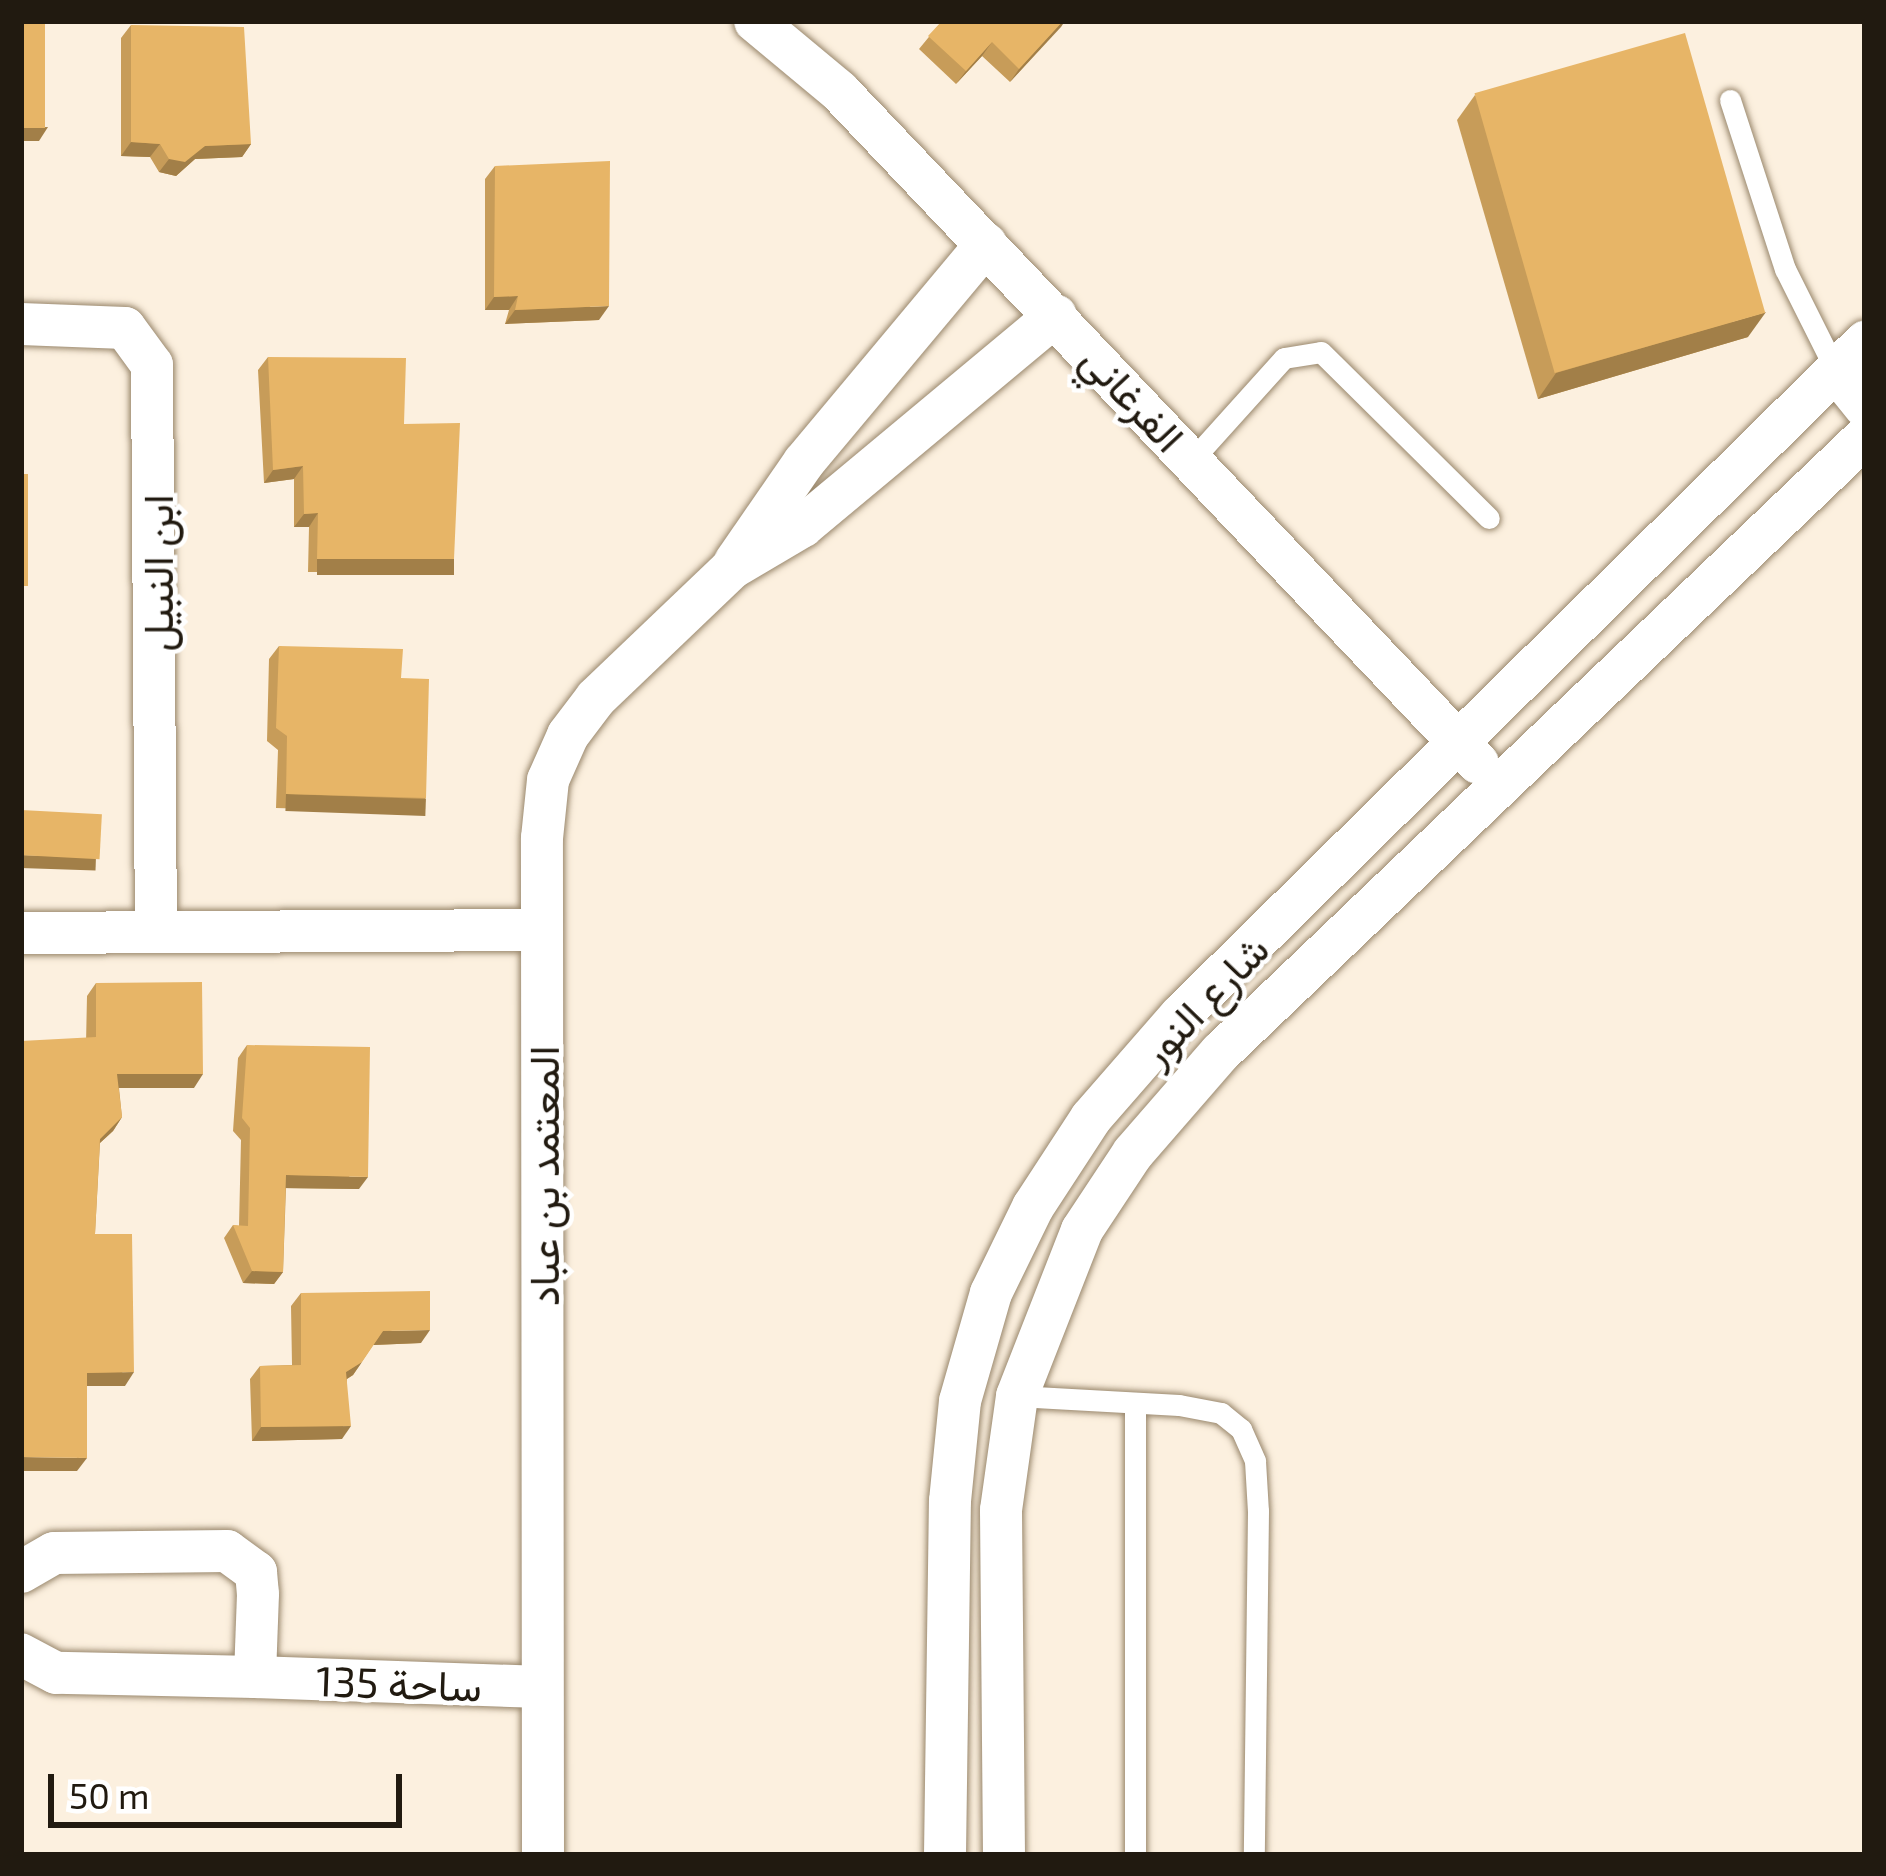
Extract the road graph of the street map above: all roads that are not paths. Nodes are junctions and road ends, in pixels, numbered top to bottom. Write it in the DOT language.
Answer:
graph roads {
  1 [pos="755,21"];
  2 [pos="1730,100"];
  3 [pos="986,244"];
  4 [pos="1056,314"];
  5 [pos="21,324"];
  6 [pos="1850,357"];
  7 [pos="1865,407"];
  8 [pos="1865,437"];
  9 [pos="1192,460"];
  10 [pos="1489,518"];
  11 [pos="732,568"];
  12 [pos="1457,744"];
  13 [pos="1501,784"];
  14 [pos="542,931"];
  15 [pos="156,932"];
  16 [pos="21,933"];
  17 [pos="1017,1396"];
  18 [pos="1135,1403"];
  19 [pos="21,1572"];
  20 [pos="21,1654"];
  21 [pos="255,1677"];
  22 [pos="542,1687"];
  23 [pos="543,1855"];
  24 [pos="945,1855"];
  25 [pos="1004,1855"];
  26 [pos="1135,1855"];
  27 [pos="1254,1855"];
  1 -- 3 [label="street, الفرغاني"];
  2 -- 6 [label="lane"];
  3 -- 4 [label="street, الفرغاني"];
  3 -- 11 [label="street, المعتمد بن عباد"];
  4 -- 9 [label="street, الفرغاني"];
  4 -- 11 [label="street, المعتمد بن عباد"];
  5 -- 15 [label="street, ابن النبيل"];
  6 -- 7 [label="street"];
  6 -- 12 [label="street, شارع النور"];
  8 -- 13 [label="street, شارع النور"];
  9 -- 10 [label="lane"];
  9 -- 12 [label="street, الفرغاني"];
  11 -- 14 [label="street, المعتمد بن عباد"];
  12 -- 13 [label="street, الفرغاني"];
  12 -- 24 [label="street, شارع النور"];
  13 -- 17 [label="street, شارع النور"];
  14 -- 15 [label="street"];
  14 -- 22 [label="street, المعتمد بن عباد"];
  15 -- 16 [label="street"];
  17 -- 18 [label="lane"];
  17 -- 25 [label="street, شارع النور"];
  18 -- 26 [label="lane"];
  18 -- 27 [label="lane"];
  19 -- 21 [label="street, ساحة 135"];
  20 -- 21 [label="street, ساحة 135"];
  21 -- 22 [label="street, ساحة 135"];
  22 -- 23 [label="street, المعتمد بن عباد"];
}
